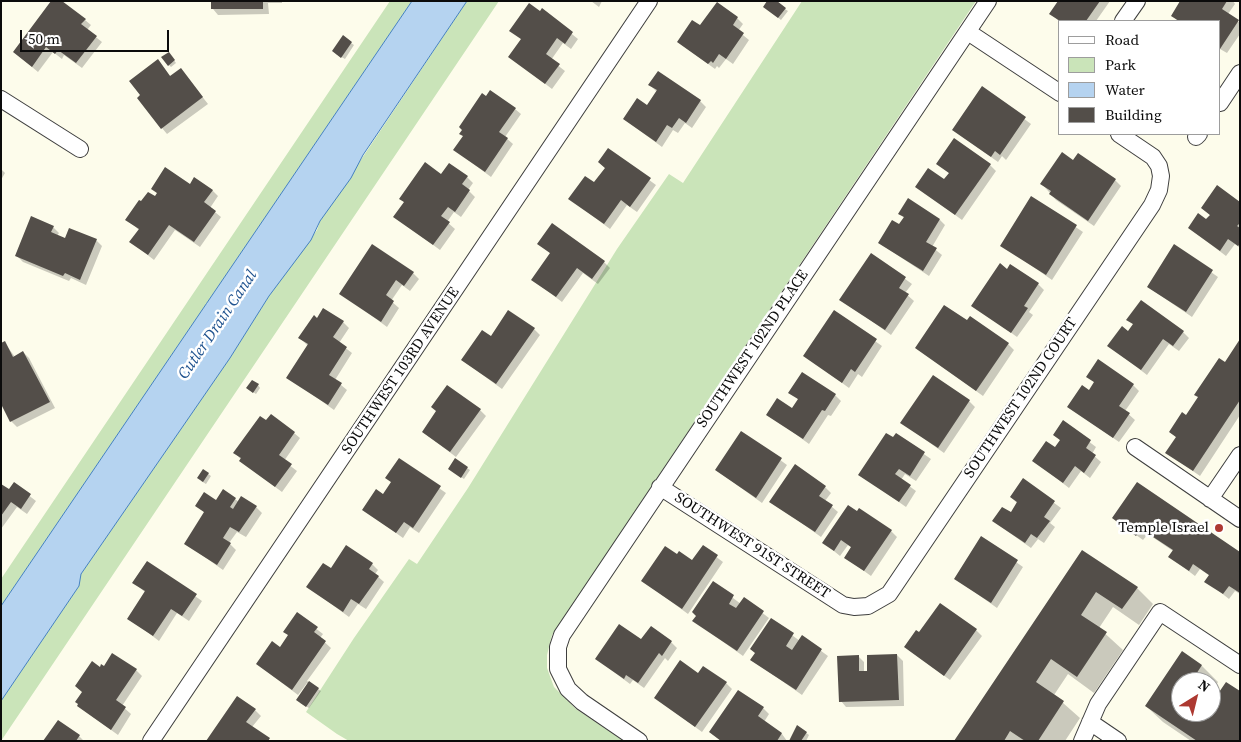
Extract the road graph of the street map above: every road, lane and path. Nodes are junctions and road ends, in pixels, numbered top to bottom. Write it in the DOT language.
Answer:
graph roads {
  1 [pos="649,1"];
  2 [pos="988,1"];
  3 [pos="1137,1"];
  4 [pos="1124,20"];
  5 [pos="968,32"];
  6 [pos="1240,73"];
  7 [pos="1058,92"];
  8 [pos="1222,95"];
  9 [pos="1,99"];
  10 [pos="1120,135"];
  11 [pos="80,150"];
  12 [pos="1135,447"];
  13 [pos="1240,455"];
  14 [pos="660,487"];
  15 [pos="1210,498"];
  16 [pos="1240,519"];
  17 [pos="843,605"];
  18 [pos="1240,665"];
  19 [pos="1090,722"];
  20 [pos="152,741"];
  21 [pos="639,741"];
  22 [pos="1082,741"];
  23 [pos="1118,741"];
  1 -- 20 [label="street, SOUTHWEST 103RD AVENUE"];
  2 -- 5 [label="street, SOUTHWEST 102ND PLACE"];
  3 -- 4 [label="street"];
  5 -- 7 [label="street"];
  5 -- 14 [label="street, SOUTHWEST 102ND PLACE"];
  6 -- 8 [label="street"];
  9 -- 11 [label="street"];
  10 -- 17 [label="street, SOUTHWEST 102ND COURT"];
  12 -- 15 [label="street"];
  13 -- 15 [label="street"];
  14 -- 17 [label="street, SOUTHWEST 91ST STREET"];
  14 -- 21 [label="street, SOUTHWEST 102ND PLACE"];
  15 -- 16 [label="street"];
  18 -- 19 [label="street"];
  19 -- 22 [label="street"];
  19 -- 23 [label="street"];
}
